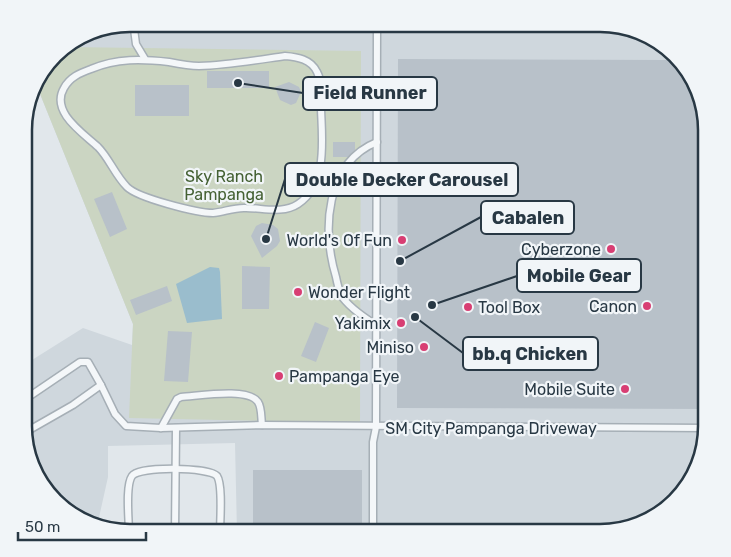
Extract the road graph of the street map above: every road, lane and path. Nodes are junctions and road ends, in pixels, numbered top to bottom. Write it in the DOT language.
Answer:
graph roads {
  1 [pos="134,32"];
  2 [pos="377,33"];
  3 [pos="145,59"];
  4 [pos="377,142"];
  5 [pos="376,325"];
  6 [pos="101,385"];
  7 [pos="33,394"];
  8 [pos="262,425"];
  9 [pos="33,428"];
  10 [pos="161,428"];
  11 [pos="176,428"];
  12 [pos="376,428"];
  13 [pos="698,428"];
  14 [pos="176,469"];
  15 [pos="129,524"];
  16 [pos="175,524"];
  17 [pos="220,524"];
  18 [pos="373,524"];
  1 -- 3 [label="lane"];
  2 -- 4 [label="lane, SM City Pampanga Driveway"];
  3 -- 3 [label="lane"];
  4 -- 5 [label="lane, SM City Pampanga Driveway"];
  4 -- 5 [label="lane"];
  5 -- 12 [label="lane, SM City Pampanga Driveway"];
  6 -- 7 [label="lane"];
  6 -- 9 [label="lane"];
  6 -- 10 [label="lane"];
  8 -- 10 [label="lane"];
  8 -- 11 [label="lane"];
  8 -- 12 [label="lane"];
  10 -- 11 [label="lane"];
  11 -- 14 [label="lane"];
  12 -- 13 [label="lane, SM City Pampanga Driveway"];
  12 -- 18 [label="lane"];
  14 -- 15 [label="lane"];
  14 -- 16 [label="lane"];
  14 -- 17 [label="lane"];
}
